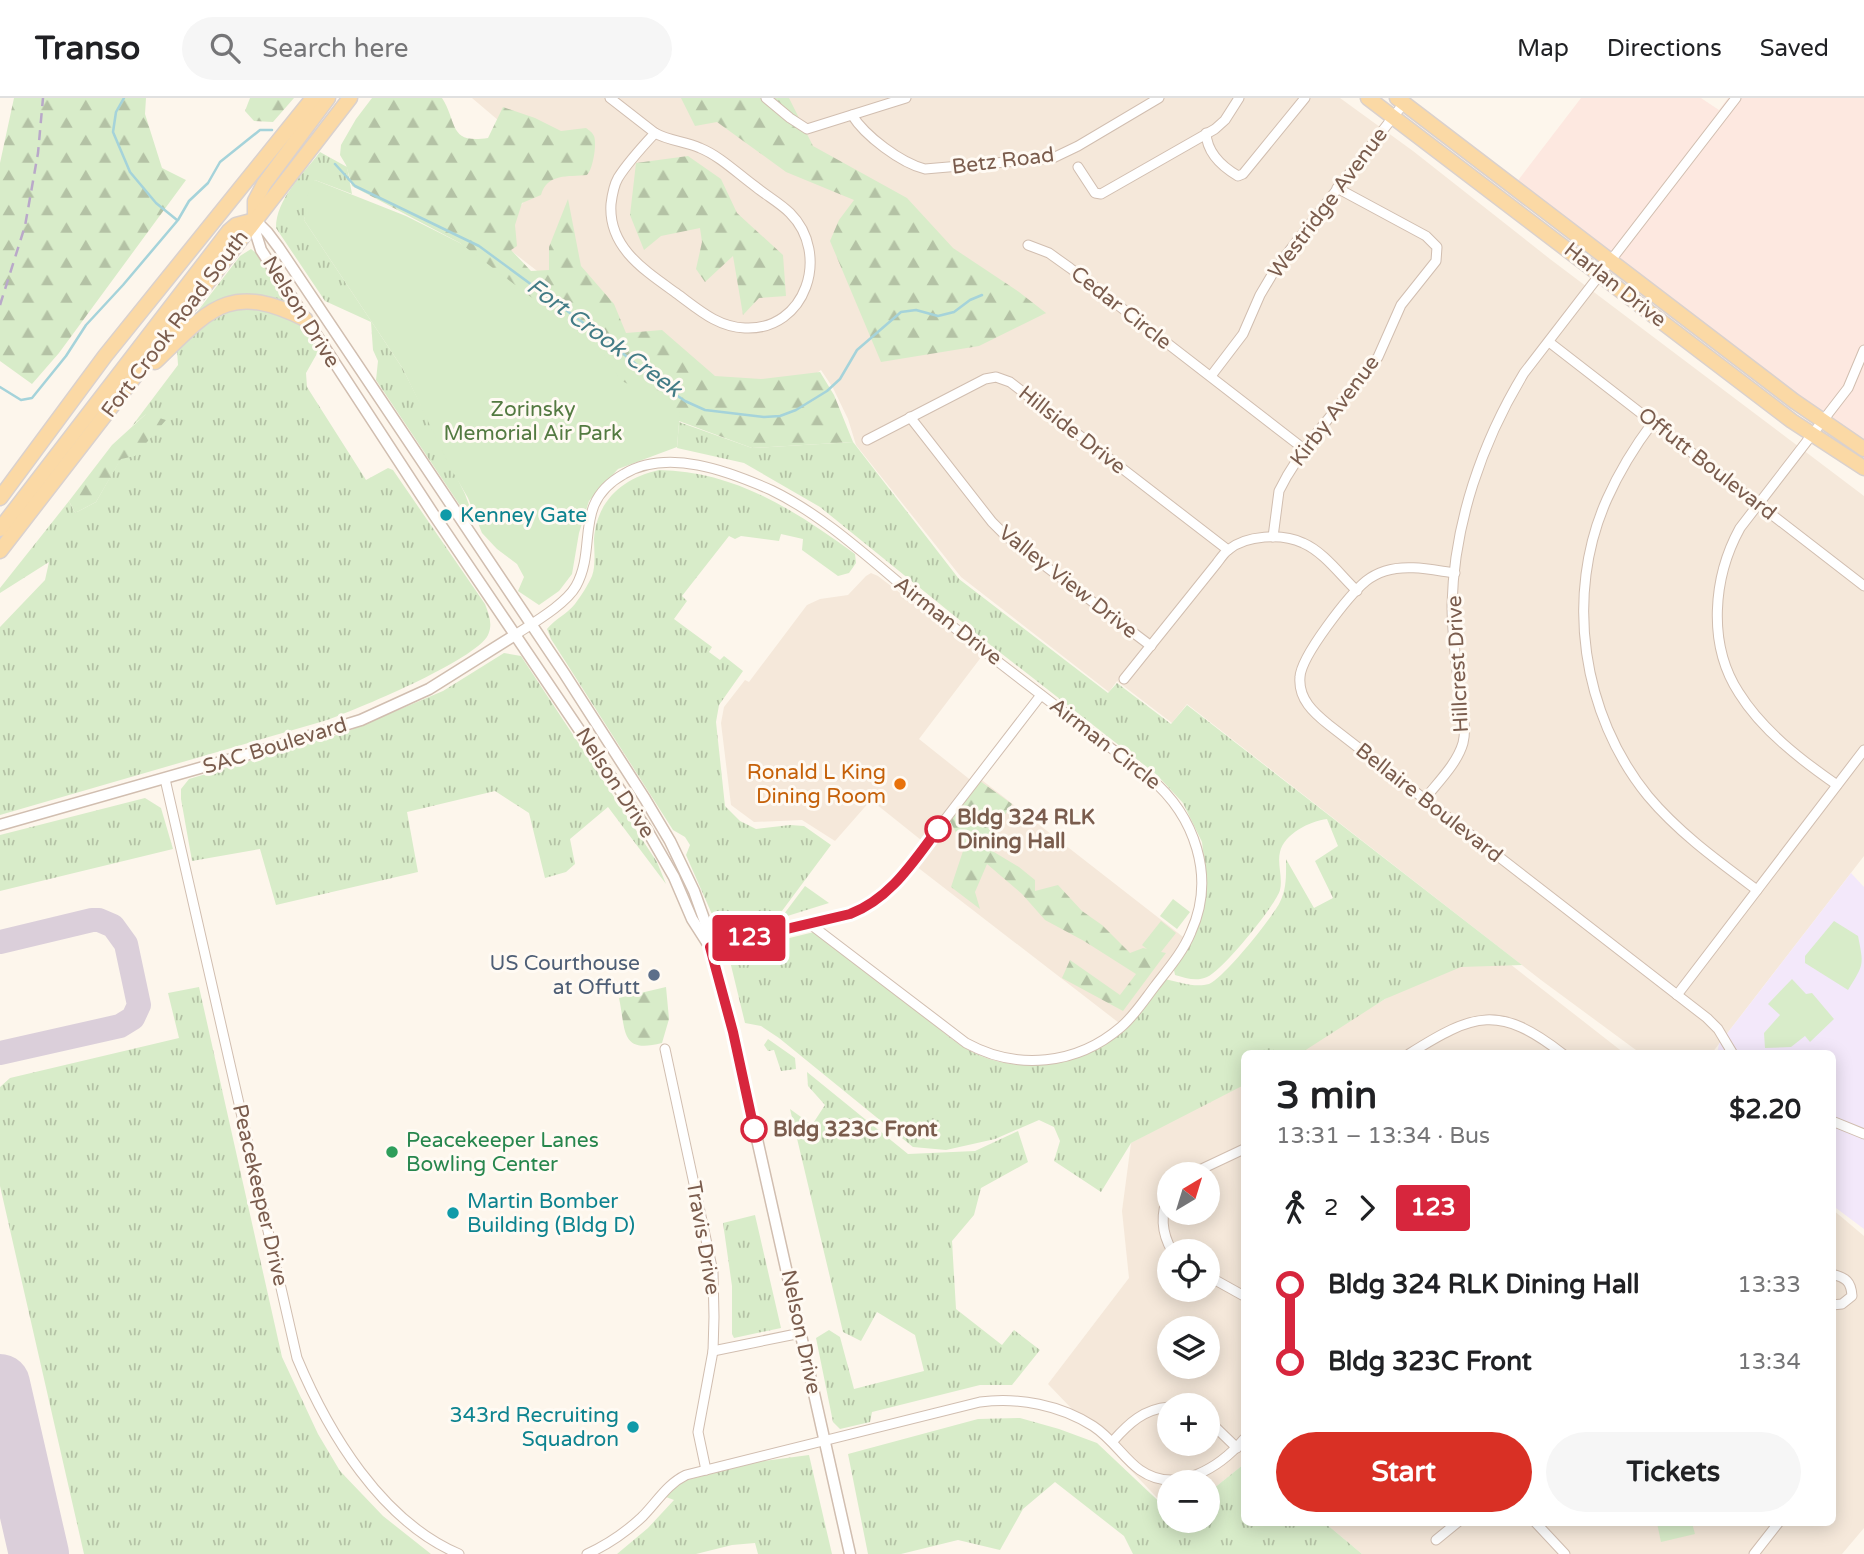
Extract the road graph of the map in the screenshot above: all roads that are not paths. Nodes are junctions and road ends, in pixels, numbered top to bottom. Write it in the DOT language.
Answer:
graph roads {
  1 [pos="313,98"];
  2 [pos="328,98"];
  3 [pos="350,98"];
  4 [pos="610,98"];
  5 [pos="766,98"];
  6 [pos="906,98"];
  7 [pos="1159,98"];
  8 [pos="1239,98"];
  9 [pos="1305,98"];
  10 [pos="1368,98"];
  11 [pos="1736,98"];
  12 [pos="1400,101"];
  13 [pos="852,115"];
  14 [pos="1393,117"];
  15 [pos="655,133"];
  16 [pos="1206,133"];
  17 [pos="1078,167"];
  18 [pos="1337,188"];
  19 [pos="255,220"];
  20 [pos="1028,245"];
  21 [pos="1610,261"];
  22 [pos="1600,274"];
  23 [pos="305,319"];
  24 [pos="1549,342"];
  25 [pos="1864,350"];
  26 [pos="1211,376"];
  27 [pos="124,391"];
  28 [pos="910,417"];
  29 [pos="1653,422"];
  30 [pos="1822,422"];
  31 [pos="1811,435"];
  32 [pos="867,440"];
  33 [pos="1304,449"];
  34 [pos="1864,449"];
  35 [pos="1864,468"];
  36 [pos="0,498"];
  37 [pos="1758,503"];
  38 [pos="0,529"];
  39 [pos="1273,537"];
  40 [pos="1228,550"];
  41 [pos="0,551"];
  42 [pos="1455,573"];
  43 [pos="1864,586"];
  44 [pos="1357,591"];
  45 [pos="531,624"];
  46 [pos="515,635"];
  47 [pos="1150,646"];
  48 [pos="1124,679"];
  49 [pos="1041,695"];
  50 [pos="1864,750"];
  51 [pos="165,779"];
  52 [pos="1837,785"];
  53 [pos="1424,800"];
  54 [pos="0,825"];
  55 [pos="1757,890"];
  56 [pos="810,924"];
  57 [pos="710,947"];
  58 [pos="1677,995"];
  59 [pos="665,1049"];
  60 [pos="1415,1050"];
  61 [pos="1558,1050"];
  62 [pos="1731,1050"];
  63 [pos="1836,1123"];
  64 [pos="1864,1134"];
  65 [pos="1241,1150"];
  66 [pos="1216,1162"];
  67 [pos="1836,1275"];
  68 [pos="1220,1283"];
  69 [pos="1241,1295"];
  70 [pos="1836,1305"];
  71 [pos="801,1333"];
  72 [pos="713,1351"];
  73 [pos="1157,1409"];
  74 [pos="1220,1432"];
  75 [pos="824,1441"];
  76 [pos="1113,1441"];
  77 [pos="1241,1443"];
  78 [pos="1237,1448"];
  79 [pos="706,1470"];
  80 [pos="1453,1526"];
  81 [pos="1539,1526"];
  82 [pos="1776,1526"];
  83 [pos="1436,1540"];
  84 [pos="459,1554"];
  85 [pos="587,1554"];
  86 [pos="850,1554"];
  87 [pos="1565,1554"];
  88 [pos="1754,1554"];
  1 -- 36 [label="main road, Fort Crook Road South"];
  2 -- 19 [label="main road"];
  3 -- 19 [label="main road, Fort Crook Road South"];
  4 -- 15 [label="street"];
  5 -- 13 [label="street"];
  6 -- 13 [label="street"];
  7 -- 13 [label="street, Betz Road"];
  8 -- 16 [label="street"];
  9 -- 16 [label="street"];
  10 -- 14 [label="main road, Harlan Drive"];
  11 -- 21 [label="street, Hillcrest Drive"];
  12 -- 14 [label="street, Westridge Avenue"];
  12 -- 21 [label="main road, Harlan Drive"];
  14 -- 18 [label="street, Westridge Avenue"];
  14 -- 22 [label="main road, Harlan Drive"];
  15 -- 15 [label="street"];
  16 -- 17 [label="street"];
  18 -- 26 [label="street, Westridge Avenue"];
  18 -- 33 [label="street, Kirby Avenue"];
  19 -- 23 [label="street, Nelson Drive"];
  19 -- 27 [label="main road, Fort Crook Road South"];
  19 -- 38 [label="main road"];
  19 -- 45 [label="street, Nelson Drive"];
  20 -- 26 [label="street, Cedar Circle"];
  21 -- 22 [label="street, Hillcrest Drive"];
  21 -- 30 [label="main road, Harlan Drive"];
  22 -- 24 [label="street, Hillcrest Drive"];
  22 -- 31 [label="main road, Harlan Drive"];
  23 -- 27 [label="main road"];
  23 -- 46 [label="street, Nelson Drive"];
  24 -- 29 [label="street, Offutt Boulevard"];
  24 -- 42 [label="street, Hillcrest Drive"];
  25 -- 30 [label="street"];
  26 -- 33 [label="street, Cedar Circle"];
  27 -- 41 [label="main road, Fort Crook Road South"];
  28 -- 32 [label="street, Hillside Drive"];
  28 -- 40 [label="street, Hillside Drive"];
  28 -- 47 [label="street, Valley View Drive"];
  29 -- 37 [label="street, Offutt Boulevard"];
  29 -- 55 [label="street"];
  30 -- 31 [label="street"];
  30 -- 34 [label="main road, Harlan Drive"];
  31 -- 35 [label="main road, Harlan Drive"];
  31 -- 37 [label="street"];
  33 -- 39 [label="street, Kirby Avenue"];
  37 -- 43 [label="street, Offutt Boulevard"];
  37 -- 52 [label="street"];
  39 -- 40 [label="street"];
  39 -- 44 [label="street"];
  40 -- 47 [label="street"];
  42 -- 44 [label="street, Bellaire Boulevard"];
  42 -- 53 [label="street, Hillcrest Drive"];
  44 -- 53 [label="street, Bellaire Boulevard"];
  45 -- 46 [label="street, SAC Boulevard"];
  45 -- 49 [label="street, Airman Drive"];
  45 -- 57 [label="street, Nelson Drive"];
  46 -- 51 [label="street, SAC Boulevard"];
  46 -- 57 [label="street, Nelson Drive"];
  47 -- 48 [label="street"];
  49 -- 56 [label="street, Airman Circle"];
  49 -- 56 [label="street, Airman Circle"];
  50 -- 52 [label="street"];
  51 -- 54 [label="street, SAC Boulevard"];
  51 -- 84 [label="street, Peacekeeper Drive"];
  52 -- 55 [label="street"];
  53 -- 58 [label="street, Bellaire Boulevard"];
  55 -- 58 [label="street"];
  56 -- 57 [label="street"];
  57 -- 71 [label="street, Nelson Drive"];
  58 -- 62 [label="street, Bellaire Boulevard"];
  59 -- 72 [label="street, Travis Drive"];
  60 -- 61 [label="street"];
  63 -- 64 [label="street"];
  65 -- 66 [label="street"];
  67 -- 70 [label="street"];
  68 -- 69 [label="street"];
  71 -- 72 [label="street"];
  71 -- 75 [label="street, Nelson Drive"];
  72 -- 79 [label="street, Travis Drive"];
  73 -- 76 [label="street"];
  74 -- 78 [label="street"];
  75 -- 76 [label="street"];
  75 -- 79 [label="street"];
  75 -- 86 [label="street, Nelson Drive"];
  76 -- 78 [label="street"];
  77 -- 78 [label="street"];
  79 -- 85 [label="street"];
  80 -- 83 [label="street"];
  81 -- 87 [label="street"];
  82 -- 88 [label="street"];
}
